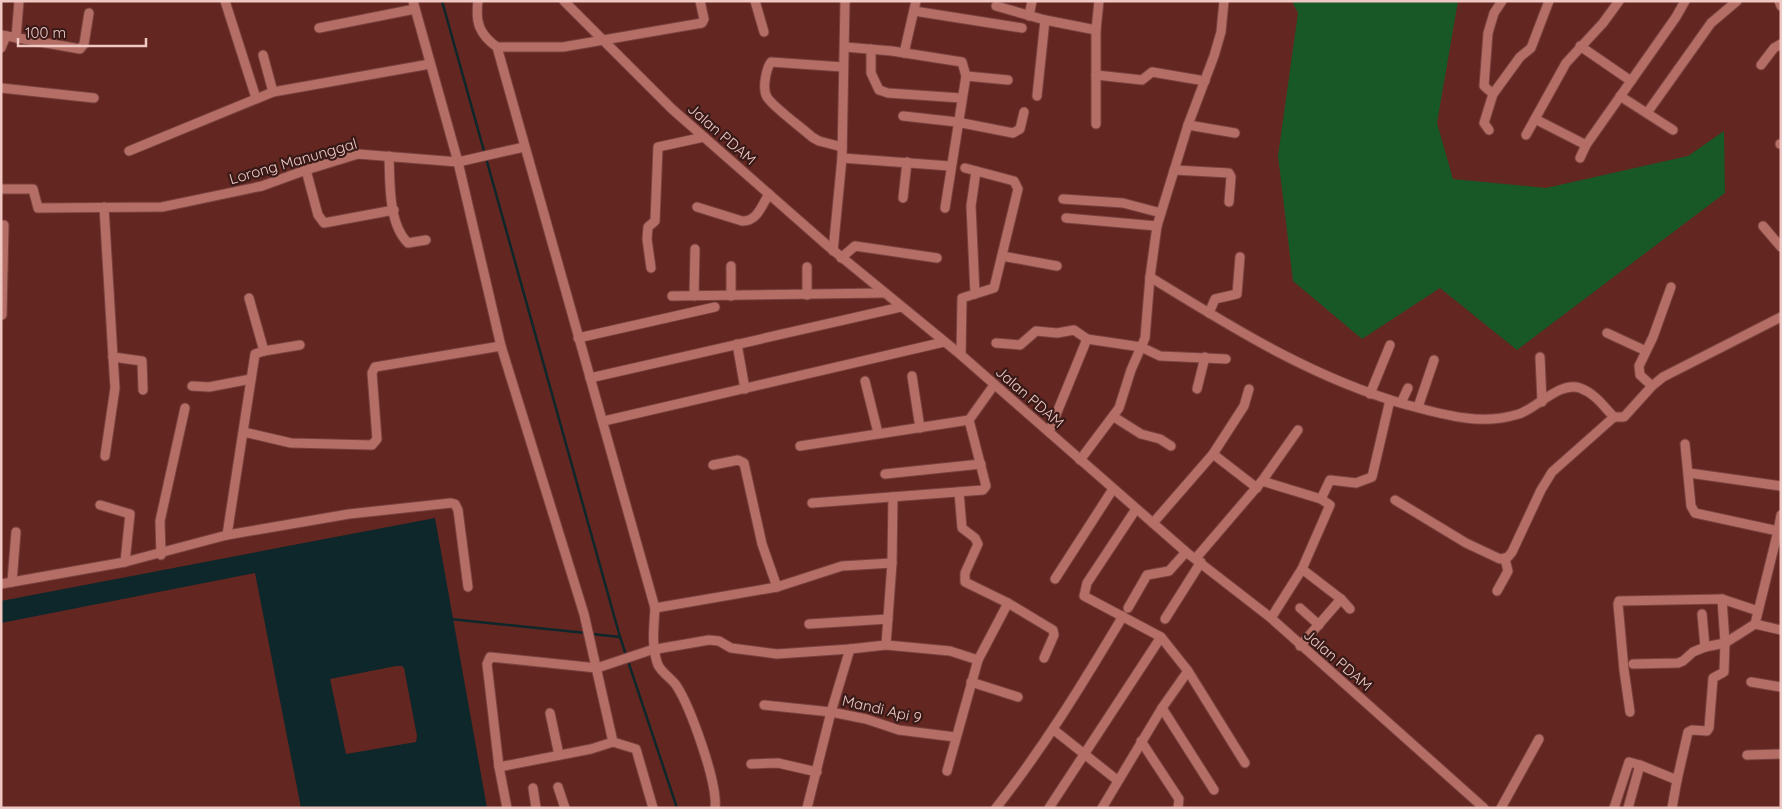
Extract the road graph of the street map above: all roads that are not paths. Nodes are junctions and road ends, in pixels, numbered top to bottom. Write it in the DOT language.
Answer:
graph roads {
  1 [pos="19,1"];
  2 [pos="225,1"];
  3 [pos="478,1"];
  4 [pos="564,1"];
  5 [pos="700,1"];
  6 [pos="755,1"];
  7 [pos="845,1"];
  8 [pos="916,1"];
  9 [pos="1032,1"];
  10 [pos="1099,1"];
  11 [pos="1224,1"];
  12 [pos="1502,1"];
  13 [pos="1549,1"];
  14 [pos="1620,1"];
  15 [pos="1685,1"];
  16 [pos="1737,1"];
  17 [pos="1779,1"];
  18 [pos="996,4"];
  19 [pos="414,5"];
  20 [pos="1781,6"];
  21 [pos="914,11"];
  22 [pos="89,13"];
  23 [pos="1029,16"];
  24 [pos="1044,20"];
  25 [pos="994,23"];
  26 [pos="319,28"];
  27 [pos="1022,28"];
  28 [pos="1096,30"];
  29 [pos="764,32"];
  30 [pos="4,36"];
  31 [pos="16,38"];
  32 [pos="601,39"];
  33 [pos="1781,44"];
  34 [pos="1580,46"];
  35 [pos="497,47"];
  36 [pos="845,47"];
  37 [pos="1,48"];
  38 [pos="871,49"];
  39 [pos="904,53"];
  40 [pos="264,55"];
  41 [pos="430,64"];
  42 [pos="1761,65"];
  43 [pos="843,66"];
  44 [pos="1096,75"];
  45 [pos="966,76"];
  46 [pos="1008,80"];
  47 [pos="1205,81"];
  48 [pos="1631,81"];
  49 [pos="1,88"];
  50 [pos="273,92"];
  51 [pos="1492,94"];
  52 [pos="1037,96"];
  53 [pos="1620,96"];
  54 [pos="94,98"];
  55 [pos="256,98"];
  56 [pos="961,98"];
  57 [pos="1024,112"];
  58 [pos="1646,113"];
  59 [pos="903,116"];
  60 [pos="1535,119"];
  61 [pos="957,122"];
  62 [pos="1096,124"];
  63 [pos="1188,125"];
  64 [pos="1489,130"];
  65 [pos="1673,130"];
  66 [pos="1235,133"];
  67 [pos="1526,135"];
  68 [pos="704,137"];
  69 [pos="1586,145"];
  70 [pos="524,147"];
  71 [pos="842,147"];
  72 [pos="129,151"];
  73 [pos="389,156"];
  74 [pos="842,158"];
  75 [pos="1580,158"];
  76 [pos="458,162"];
  77 [pos="907,162"];
  78 [pos="950,166"];
  79 [pos="965,168"];
  80 [pos="306,170"];
  81 [pos="1174,170"];
  82 [pos="976,171"];
  83 [pos="1,189"];
  84 [pos="769,194"];
  85 [pos="903,198"];
  86 [pos="1063,199"];
  87 [pos="1229,202"];
  88 [pos="697,207"];
  89 [pos="104,208"];
  90 [pos="945,208"];
  91 [pos="394,210"];
  92 [pos="1161,213"];
  93 [pos="1066,218"];
  94 [pos="4,224"];
  95 [pos="1157,226"];
  96 [pos="1763,226"];
  97 [pos="2,237"];
  98 [pos="426,240"];
  99 [pos="1781,247"];
  100 [pos="695,250"];
  101 [pos="833,251"];
  102 [pos="2,256"];
  103 [pos="1002,256"];
  104 [pos="1240,257"];
  105 [pos="841,258"];
  106 [pos="937,258"];
  107 [pos="731,266"];
  108 [pos="1057,266"];
  109 [pos="807,267"];
  110 [pos="651,268"];
  111 [pos="1150,277"];
  112 [pos="2,278"];
  113 [pos="1671,287"];
  114 [pos="883,293"];
  115 [pos="975,294"];
  116 [pos="807,295"];
  117 [pos="672,296"];
  118 [pos="694,296"];
  119 [pos="731,296"];
  120 [pos="248,298"];
  121 [pos="715,307"];
  122 [pos="901,307"];
  123 [pos="1209,313"];
  124 [pos="2,315"];
  125 [pos="1781,317"];
  126 [pos="1607,333"];
  127 [pos="578,338"];
  128 [pos="1087,339"];
  129 [pos="944,342"];
  130 [pos="996,343"];
  131 [pos="737,344"];
  132 [pos="300,345"];
  133 [pos="1390,345"];
  134 [pos="501,346"];
  135 [pos="1141,347"];
  136 [pos="264,350"];
  137 [pos="1646,350"];
  138 [pos="961,355"];
  139 [pos="113,357"];
  140 [pos="1205,357"];
  141 [pos="1540,357"];
  142 [pos="1226,358"];
  143 [pos="1434,360"];
  144 [pos="912,376"];
  145 [pos="590,378"];
  146 [pos="252,379"];
  147 [pos="865,381"];
  148 [pos="994,385"];
  149 [pos="192,386"];
  150 [pos="1652,386"];
  151 [pos="1408,388"];
  152 [pos="746,389"];
  153 [pos="1197,389"];
  154 [pos="1249,389"];
  155 [pos="143,390"];
  156 [pos="1370,394"];
  157 [pos="1390,400"];
  158 [pos="1542,402"];
  159 [pos="1401,403"];
  160 [pos="1418,407"];
  161 [pos="185,408"];
  162 [pos="1114,417"];
  163 [pos="1614,417"];
  164 [pos="970,420"];
  165 [pos="604,421"];
  166 [pos="920,428"];
  167 [pos="1298,430"];
  168 [pos="244,432"];
  169 [pos="878,432"];
  170 [pos="1049,432"];
  171 [pos="1685,444"];
  172 [pos="800,446"];
  173 [pos="1170,446"];
  174 [pos="1212,454"];
  175 [pos="105,456"];
  176 [pos="1080,460"];
  177 [pos="981,464"];
  178 [pos="713,466"];
  179 [pos="1690,473"];
  180 [pos="885,474"];
  181 [pos="1259,484"];
  182 [pos="1781,486"];
  183 [pos="1113,489"];
  184 [pos="959,492"];
  185 [pos="893,497"];
  186 [pos="1321,499"];
  187 [pos="1395,500"];
  188 [pos="812,503"];
  189 [pos="100,505"];
  190 [pos="1136,509"];
  191 [pos="1781,515"];
  192 [pos="1153,523"];
  193 [pos="1778,531"];
  194 [pos="16,532"];
  195 [pos="227,535"];
  196 [pos="1778,546"];
  197 [pos="1186,552"];
  198 [pos="161,555"];
  199 [pos="1504,558"];
  200 [pos="1199,560"];
  201 [pos="125,562"];
  202 [pos="892,563"];
  203 [pos="1302,569"];
  204 [pos="1055,579"];
  205 [pos="12,582"];
  206 [pos="1,584"];
  207 [pos="468,587"];
  208 [pos="777,587"];
  209 [pos="1497,591"];
  210 [pos="1341,599"];
  211 [pos="1722,599"];
  212 [pos="1008,603"];
  213 [pos="655,608"];
  214 [pos="1300,608"];
  215 [pos="1350,610"];
  216 [pos="1758,611"];
  217 [pos="1125,612"];
  218 [pos="1702,614"];
  219 [pos="1271,618"];
  220 [pos="888,619"];
  221 [pos="1165,620"];
  222 [pos="809,624"];
  223 [pos="1319,624"];
  224 [pos="1755,624"];
  225 [pos="1781,630"];
  226 [pos="1161,637"];
  227 [pos="1725,643"];
  228 [pos="886,645"];
  229 [pos="1300,646"];
  230 [pos="1705,647"];
  231 [pos="652,650"];
  232 [pos="850,650"];
  233 [pos="1044,658"];
  234 [pos="978,660"];
  235 [pos="1633,664"];
  236 [pos="600,666"];
  237 [pos="1188,672"];
  238 [pos="971,682"];
  239 [pos="1751,682"];
  240 [pos="1781,686"];
  241 [pos="1018,698"];
  242 [pos="764,705"];
  243 [pos="1162,708"];
  244 [pos="831,712"];
  245 [pos="1630,712"];
  246 [pos="550,713"];
  247 [pos="1054,730"];
  248 [pos="955,737"];
  249 [pos="1540,739"];
  250 [pos="1141,741"];
  251 [pos="614,742"];
  252 [pos="1085,753"];
  253 [pos="1781,754"];
  254 [pos="559,755"];
  255 [pos="1747,755"];
  256 [pos="1245,762"];
  257 [pos="751,764"];
  258 [pos="1640,765"];
  259 [pos="499,767"];
  260 [pos="947,771"];
  261 [pos="817,772"];
  262 [pos="1117,780"];
  263 [pos="1677,780"];
  264 [pos="558,787"];
  265 [pos="533,788"];
  266 [pos="1214,790"];
  267 [pos="1482,807"];
  268 [pos="507,808"];
  269 [pos="536,808"];
  270 [pos="565,808"];
  271 [pos="653,808"];
  272 [pos="715,808"];
  273 [pos="808,808"];
  274 [pos="996,808"];
  275 [pos="1049,808"];
  276 [pos="1102,808"];
  277 [pos="1178,808"];
  278 [pos="1501,808"];
  279 [pos="1614,808"];
  280 [pos="1628,808"];
  281 [pos="1672,808"];
  1 -- 31 [label="street"];
  2 -- 55 [label="street"];
  3 -- 35 [label="street"];
  4 -- 32 [label="street, Jalan PDAM"];
  5 -- 32 [label="street"];
  6 -- 29 [label="street"];
  7 -- 36 [label="street"];
  8 -- 21 [label="street"];
  9 -- 23 [label="street"];
  10 -- 28 [label="street"];
  11 -- 47 [label="street"];
  12 -- 51 [label="street"];
  13 -- 51 [label="street"];
  14 -- 34 [label="street"];
  15 -- 48 [label="street"];
  16 -- 58 [label="street"];
  17 -- 20 [label="street"];
  18 -- 23 [label="street"];
  18 -- 25 [label="street"];
  19 -- 26 [label="street"];
  19 -- 41 [label="street"];
  21 -- 25 [label="street"];
  21 -- 39 [label="street"];
  22 -- 31 [label="street"];
  23 -- 24 [label="street"];
  24 -- 28 [label="street"];
  24 -- 52 [label="street"];
  25 -- 27 [label="street"];
  28 -- 44 [label="street"];
  30 -- 31 [label="street"];
  30 -- 37 [label="street"];
  32 -- 35 [label="street"];
  32 -- 68 [label="street, Jalan PDAM"];
  33 -- 42 [label="street"];
  34 -- 48 [label="street"];
  34 -- 60 [label="street"];
  35 -- 70 [label="street"];
  36 -- 38 [label="street"];
  36 -- 43 [label="street"];
  38 -- 39 [label="street"];
  38 -- 56 [label="street"];
  39 -- 45 [label="street"];
  40 -- 50 [label="street"];
  41 -- 50 [label="street"];
  41 -- 76 [label="street"];
  43 -- 71 [label="street"];
  43 -- 71 [label="street"];
  44 -- 47 [label="street"];
  44 -- 62 [label="street"];
  45 -- 46 [label="street"];
  45 -- 56 [label="street"];
  47 -- 63 [label="street"];
  48 -- 53 [label="street"];
  49 -- 54 [label="street"];
  50 -- 55 [label="street"];
  51 -- 64 [label="street"];
  53 -- 58 [label="street"];
  53 -- 69 [label="street"];
  55 -- 72 [label="street"];
  56 -- 61 [label="street"];
  57 -- 61 [label="street"];
  58 -- 65 [label="street"];
  59 -- 61 [label="street"];
  60 -- 67 [label="street"];
  60 -- 69 [label="street"];
  61 -- 78 [label="street"];
  63 -- 66 [label="street"];
  63 -- 81 [label="street"];
  68 -- 84 [label="street, Jalan PDAM"];
  68 -- 110 [label="street"];
  69 -- 75 [label="street"];
  70 -- 76 [label="street, Lorong Manunggal"];
  70 -- 127 [label="street"];
  71 -- 74 [label="street"];
  73 -- 76 [label="street, Lorong Manunggal"];
  73 -- 80 [label="street, Lorong Manunggal"];
  73 -- 91 [label="street"];
  74 -- 77 [label="street"];
  74 -- 101 [label="street"];
  76 -- 134 [label="street"];
  77 -- 78 [label="street"];
  77 -- 85 [label="street"];
  78 -- 90 [label="street"];
  79 -- 82 [label="street"];
  80 -- 89 [label="street, Lorong Manunggal"];
  80 -- 91 [label="street"];
  81 -- 87 [label="street"];
  81 -- 92 [label="street"];
  82 -- 103 [label="street"];
  82 -- 115 [label="street"];
  83 -- 89 [label="street, Lorong Manunggal"];
  84 -- 88 [label="street"];
  84 -- 101 [label="street, Jalan PDAM"];
  86 -- 92 [label="street"];
  89 -- 139 [label="street"];
  91 -- 98 [label="street"];
  92 -- 95 [label="street"];
  93 -- 95 [label="street"];
  94 -- 97 [label="street"];
  95 -- 111 [label="street"];
  96 -- 99 [label="street"];
  97 -- 102 [label="street"];
  100 -- 118 [label="street"];
  101 -- 105 [label="street, Jalan PDAM"];
  102 -- 112 [label="street"];
  103 -- 108 [label="street"];
  103 -- 115 [label="street"];
  104 -- 123 [label="street"];
  105 -- 106 [label="street"];
  105 -- 114 [label="street, Jalan PDAM"];
  107 -- 119 [label="street"];
  109 -- 116 [label="street"];
  111 -- 123 [label="street"];
  111 -- 135 [label="street"];
  112 -- 124 [label="street"];
  113 -- 137 [label="street"];
  114 -- 116 [label="street"];
  114 -- 122 [label="street, Jalan PDAM"];
  115 -- 138 [label="street"];
  116 -- 119 [label="street"];
  117 -- 118 [label="street"];
  118 -- 119 [label="street"];
  120 -- 136 [label="street"];
  121 -- 127 [label="street"];
  122 -- 129 [label="street, Jalan PDAM"];
  122 -- 131 [label="street"];
  123 -- 156 [label="street"];
  125 -- 150 [label="street"];
  126 -- 137 [label="street"];
  127 -- 145 [label="street"];
  128 -- 130 [label="street"];
  128 -- 135 [label="street"];
  128 -- 170 [label="street"];
  129 -- 138 [label="street, Jalan PDAM"];
  129 -- 152 [label="street"];
  131 -- 145 [label="street"];
  131 -- 152 [label="street"];
  132 -- 136 [label="street"];
  133 -- 156 [label="street"];
  134 -- 168 [label="street"];
  134 -- 236 [label="street"];
  135 -- 140 [label="street"];
  135 -- 162 [label="street"];
  136 -- 146 [label="street"];
  137 -- 150 [label="street"];
  138 -- 148 [label="street, Jalan PDAM"];
  139 -- 155 [label="street"];
  139 -- 175 [label="street"];
  140 -- 142 [label="street"];
  140 -- 153 [label="street"];
  141 -- 158 [label="street"];
  143 -- 160 [label="street"];
  144 -- 166 [label="street"];
  145 -- 165 [label="street"];
  146 -- 149 [label="street"];
  146 -- 168 [label="street"];
  147 -- 169 [label="street"];
  148 -- 164 [label="street"];
  148 -- 170 [label="street, Jalan PDAM"];
  150 -- 163 [label="street"];
  151 -- 159 [label="street"];
  152 -- 165 [label="street"];
  154 -- 174 [label="street"];
  156 -- 157 [label="street"];
  157 -- 159 [label="street"];
  157 -- 186 [label="street"];
  158 -- 160 [label="street"];
  158 -- 163 [label="street"];
  159 -- 160 [label="street"];
  161 -- 198 [label="street"];
  162 -- 173 [label="street"];
  162 -- 176 [label="street"];
  163 -- 199 [label="street"];
  164 -- 166 [label="street"];
  164 -- 177 [label="street"];
  165 -- 213 [label="street"];
  166 -- 169 [label="street"];
  167 -- 181 [label="street"];
  168 -- 195 [label="street"];
  169 -- 172 [label="street"];
  170 -- 176 [label="street, Jalan PDAM"];
  171 -- 179 [label="street"];
  174 -- 181 [label="street"];
  174 -- 192 [label="street"];
  176 -- 183 [label="street, Jalan PDAM"];
  177 -- 180 [label="street"];
  177 -- 184 [label="street"];
  178 -- 208 [label="street"];
  179 -- 182 [label="street"];
  179 -- 193 [label="street"];
  181 -- 186 [label="street"];
  181 -- 200 [label="street"];
  183 -- 190 [label="street, Jalan PDAM"];
  183 -- 204 [label="street"];
  184 -- 185 [label="street"];
  184 -- 212 [label="street"];
  185 -- 188 [label="street"];
  185 -- 202 [label="street"];
  186 -- 203 [label="street"];
  187 -- 199 [label="street"];
  189 -- 201 [label="street"];
  190 -- 192 [label="street, Jalan PDAM"];
  190 -- 217 [label="street"];
  191 -- 193 [label="street"];
  192 -- 197 [label="street, Jalan PDAM"];
  193 -- 196 [label="street"];
  194 -- 205 [label="street"];
  195 -- 198 [label="street"];
  195 -- 207 [label="street"];
  196 -- 216 [label="street"];
  197 -- 200 [label="street, Jalan PDAM"];
  197 -- 217 [label="street"];
  198 -- 201 [label="street"];
  199 -- 209 [label="street"];
  200 -- 219 [label="street, Jalan PDAM"];
  200 -- 221 [label="street"];
  201 -- 205 [label="street"];
  202 -- 208 [label="street"];
  202 -- 220 [label="street"];
  203 -- 210 [label="street"];
  203 -- 219 [label="street"];
  205 -- 206 [label="street"];
  208 -- 213 [label="street"];
  210 -- 215 [label="street"];
  210 -- 223 [label="street"];
  211 -- 216 [label="street"];
  211 -- 227 [label="street"];
  211 -- 245 [label="street"];
  212 -- 233 [label="street"];
  212 -- 234 [label="street"];
  213 -- 231 [label="street"];
  214 -- 223 [label="street"];
  216 -- 224 [label="street"];
  217 -- 226 [label="street"];
  217 -- 247 [label="street"];
  218 -- 230 [label="street"];
  219 -- 229 [label="street, Jalan PDAM"];
  220 -- 222 [label="street"];
  220 -- 228 [label="street"];
  223 -- 229 [label="street"];
  224 -- 225 [label="street"];
  224 -- 227 [label="street"];
  226 -- 237 [label="street"];
  226 -- 252 [label="street"];
  227 -- 230 [label="street"];
  227 -- 263 [label="street"];
  228 -- 232 [label="street"];
  228 -- 234 [label="street"];
  229 -- 267 [label="street, Jalan PDAM"];
  230 -- 235 [label="street"];
  231 -- 232 [label="street"];
  231 -- 236 [label="street"];
  231 -- 272 [label="street"];
  232 -- 244 [label="street"];
  234 -- 238 [label="street"];
  236 -- 251 [label="street"];
  236 -- 259 [label="street"];
  237 -- 243 [label="street"];
  237 -- 256 [label="street"];
  238 -- 241 [label="street"];
  238 -- 248 [label="street"];
  239 -- 240 [label="street"];
  242 -- 244 [label="street, Mandi Api 9"];
  243 -- 250 [label="street"];
  243 -- 266 [label="street"];
  244 -- 248 [label="street, Mandi Api 9"];
  244 -- 261 [label="street"];
  246 -- 254 [label="street"];
  247 -- 252 [label="street"];
  247 -- 274 [label="street"];
  248 -- 260 [label="street"];
  249 -- 278 [label="street"];
  250 -- 262 [label="street"];
  250 -- 277 [label="street"];
  251 -- 254 [label="street"];
  251 -- 271 [label="street"];
  252 -- 262 [label="street"];
  252 -- 275 [label="street"];
  253 -- 255 [label="street"];
  254 -- 259 [label="street"];
  257 -- 261 [label="street"];
  258 -- 263 [label="street"];
  258 -- 279 [label="street"];
  258 -- 280 [label="street"];
  259 -- 268 [label="street"];
  261 -- 273 [label="street"];
  262 -- 276 [label="street"];
  263 -- 281 [label="street"];
  264 -- 270 [label="street"];
  265 -- 269 [label="street"];
}
